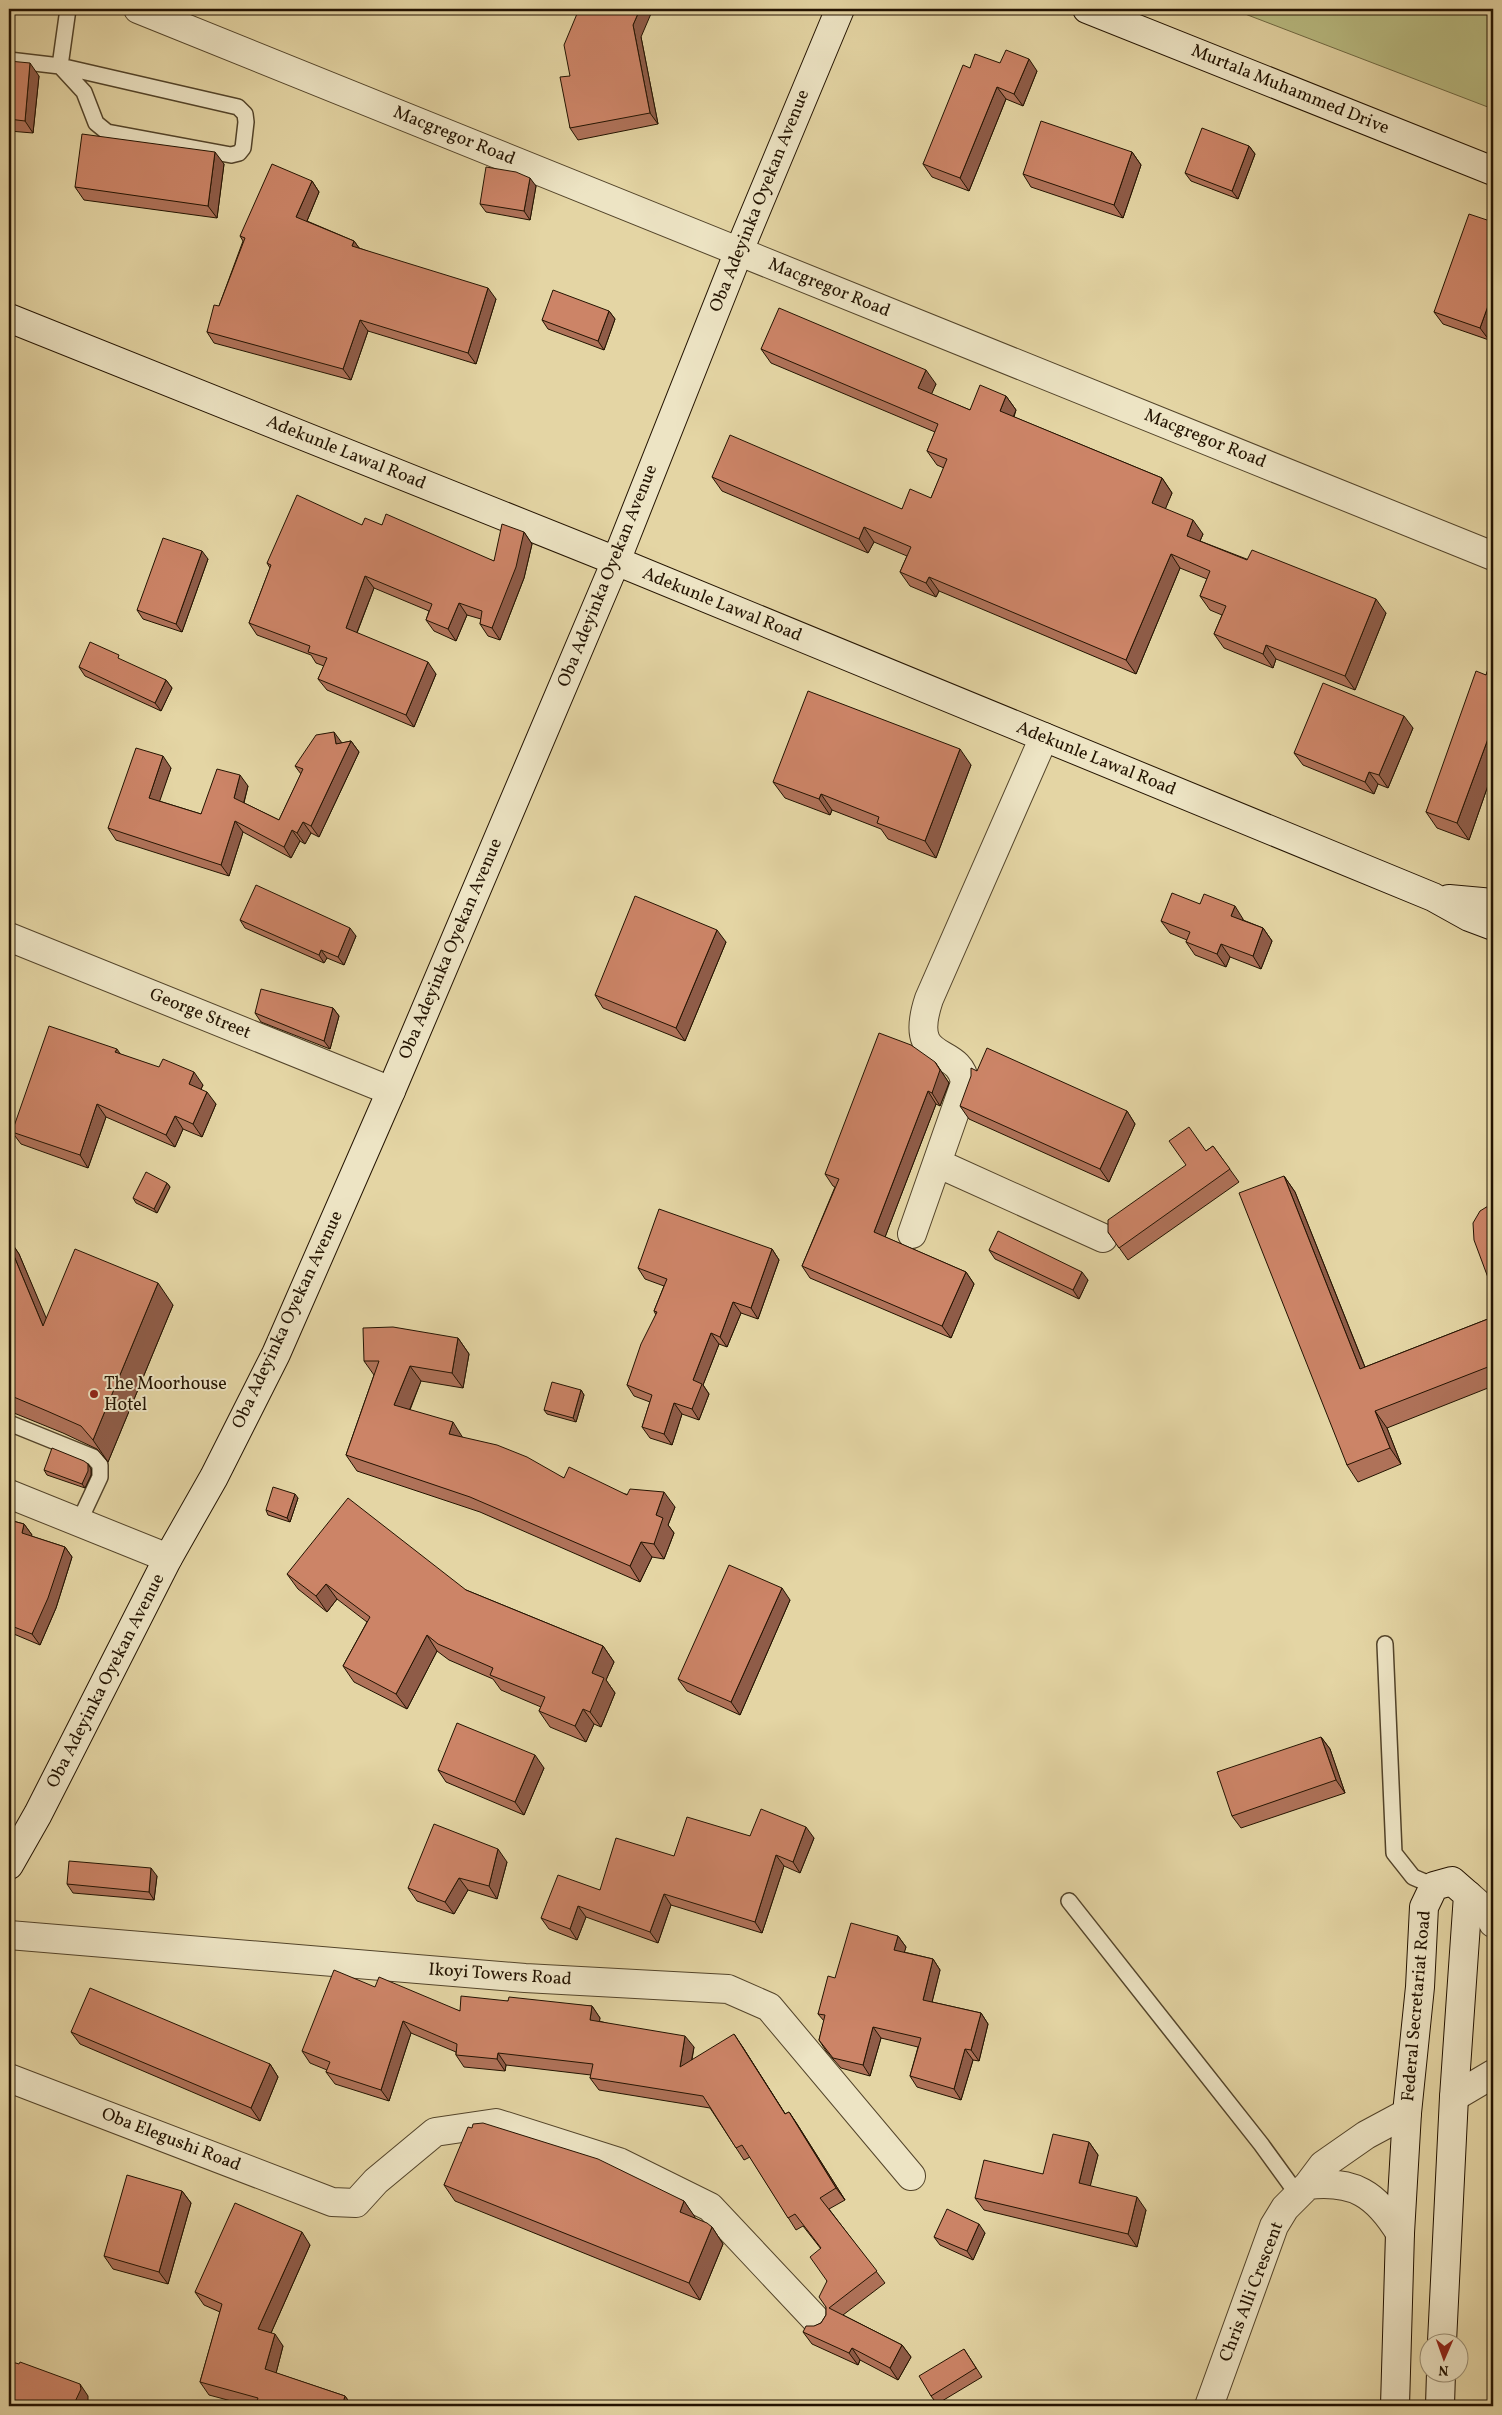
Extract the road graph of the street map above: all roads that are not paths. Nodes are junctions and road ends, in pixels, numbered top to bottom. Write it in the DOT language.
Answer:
graph roads {
  1 [pos="68,9"];
  2 [pos="138,9"];
  3 [pos="840,9"];
  4 [pos="1087,9"];
  5 [pos="9,60"];
  6 [pos="60,66"];
  7 [pos="1493,171"];
  8 [pos="739,251"];
  9 [pos="9,318"];
  10 [pos="1493,556"];
  11 [pos="616,561"];
  12 [pos="1044,737"];
  13 [pos="1433,897"];
  14 [pos="1493,903"];
  15 [pos="1493,926"];
  16 [pos="9,937"];
  17 [pos="391,1090"];
  18 [pos="938,1163"];
  19 [pos="912,1234"];
  20 [pos="1103,1238"];
  21 [pos="9,1424"];
  22 [pos="9,1494"];
  23 [pos="79,1522"];
  24 [pos="168,1558"];
  25 [pos="1385,1644"];
  26 [pos="9,1865"];
  27 [pos="1434,1886"];
  28 [pos="1468,1896"];
  29 [pos="1069,1901"];
  30 [pos="1493,1923"];
  31 [pos="9,1935"];
  32 [pos="1493,2074"];
  33 [pos="9,2078"];
  34 [pos="1454,2097"];
  35 [pos="1407,2113"];
  36 [pos="910,2176"];
  37 [pos="1303,2190"];
  38 [pos="1400,2232"];
  39 [pos="819,2323"];
  40 [pos="1442,2332"];
  41 [pos="1441,2382"];
  42 [pos="1209,2406"];
  43 [pos="1395,2406"];
  44 [pos="1440,2406"];
  1 -- 6 [label="lane"];
  2 -- 8 [label="street, Macgregor Road"];
  3 -- 8 [label="street, Oba Adeyinka Oyekan Avenue"];
  4 -- 7 [label="street, Murtala Muhammed Drive"];
  5 -- 6 [label="lane"];
  6 -- 6 [label="lane"];
  8 -- 10 [label="street, Macgregor Road"];
  8 -- 11 [label="street, Oba Adeyinka Oyekan Avenue"];
  9 -- 11 [label="street, Adekunle Lawal Road"];
  11 -- 12 [label="street, Adekunle Lawal Road"];
  11 -- 17 [label="street, Oba Adeyinka Oyekan Avenue"];
  12 -- 13 [label="street, Adekunle Lawal Road"];
  12 -- 18 [label="street"];
  13 -- 14 [label="street"];
  13 -- 15 [label="street"];
  16 -- 17 [label="street, George Street"];
  17 -- 24 [label="street, Oba Adeyinka Oyekan Avenue"];
  18 -- 19 [label="street"];
  18 -- 20 [label="street"];
  21 -- 23 [label="lane"];
  22 -- 23 [label="street"];
  23 -- 24 [label="street"];
  24 -- 26 [label="street, Oba Adeyinka Oyekan Avenue"];
  25 -- 27 [label="lane"];
  27 -- 28 [label="street, Federal Secretariat Road"];
  27 -- 35 [label="street, Federal Secretariat Road"];
  28 -- 30 [label="street"];
  28 -- 34 [label="street"];
  29 -- 37 [label="lane"];
  31 -- 36 [label="street, Ikoyi Towers Road"];
  32 -- 34 [label="street"];
  33 -- 39 [label="street, Oba Elegushi Road"];
  34 -- 40 [label="street"];
  35 -- 37 [label="street, Chris Alli Crescent"];
  35 -- 38 [label="street, Federal Secretariat Road"];
  37 -- 38 [label="street"];
  37 -- 42 [label="street, Chris Alli Crescent"];
  38 -- 43 [label="street, Federal Secretariat Road"];
  41 -- 44 [label="street"];
}
